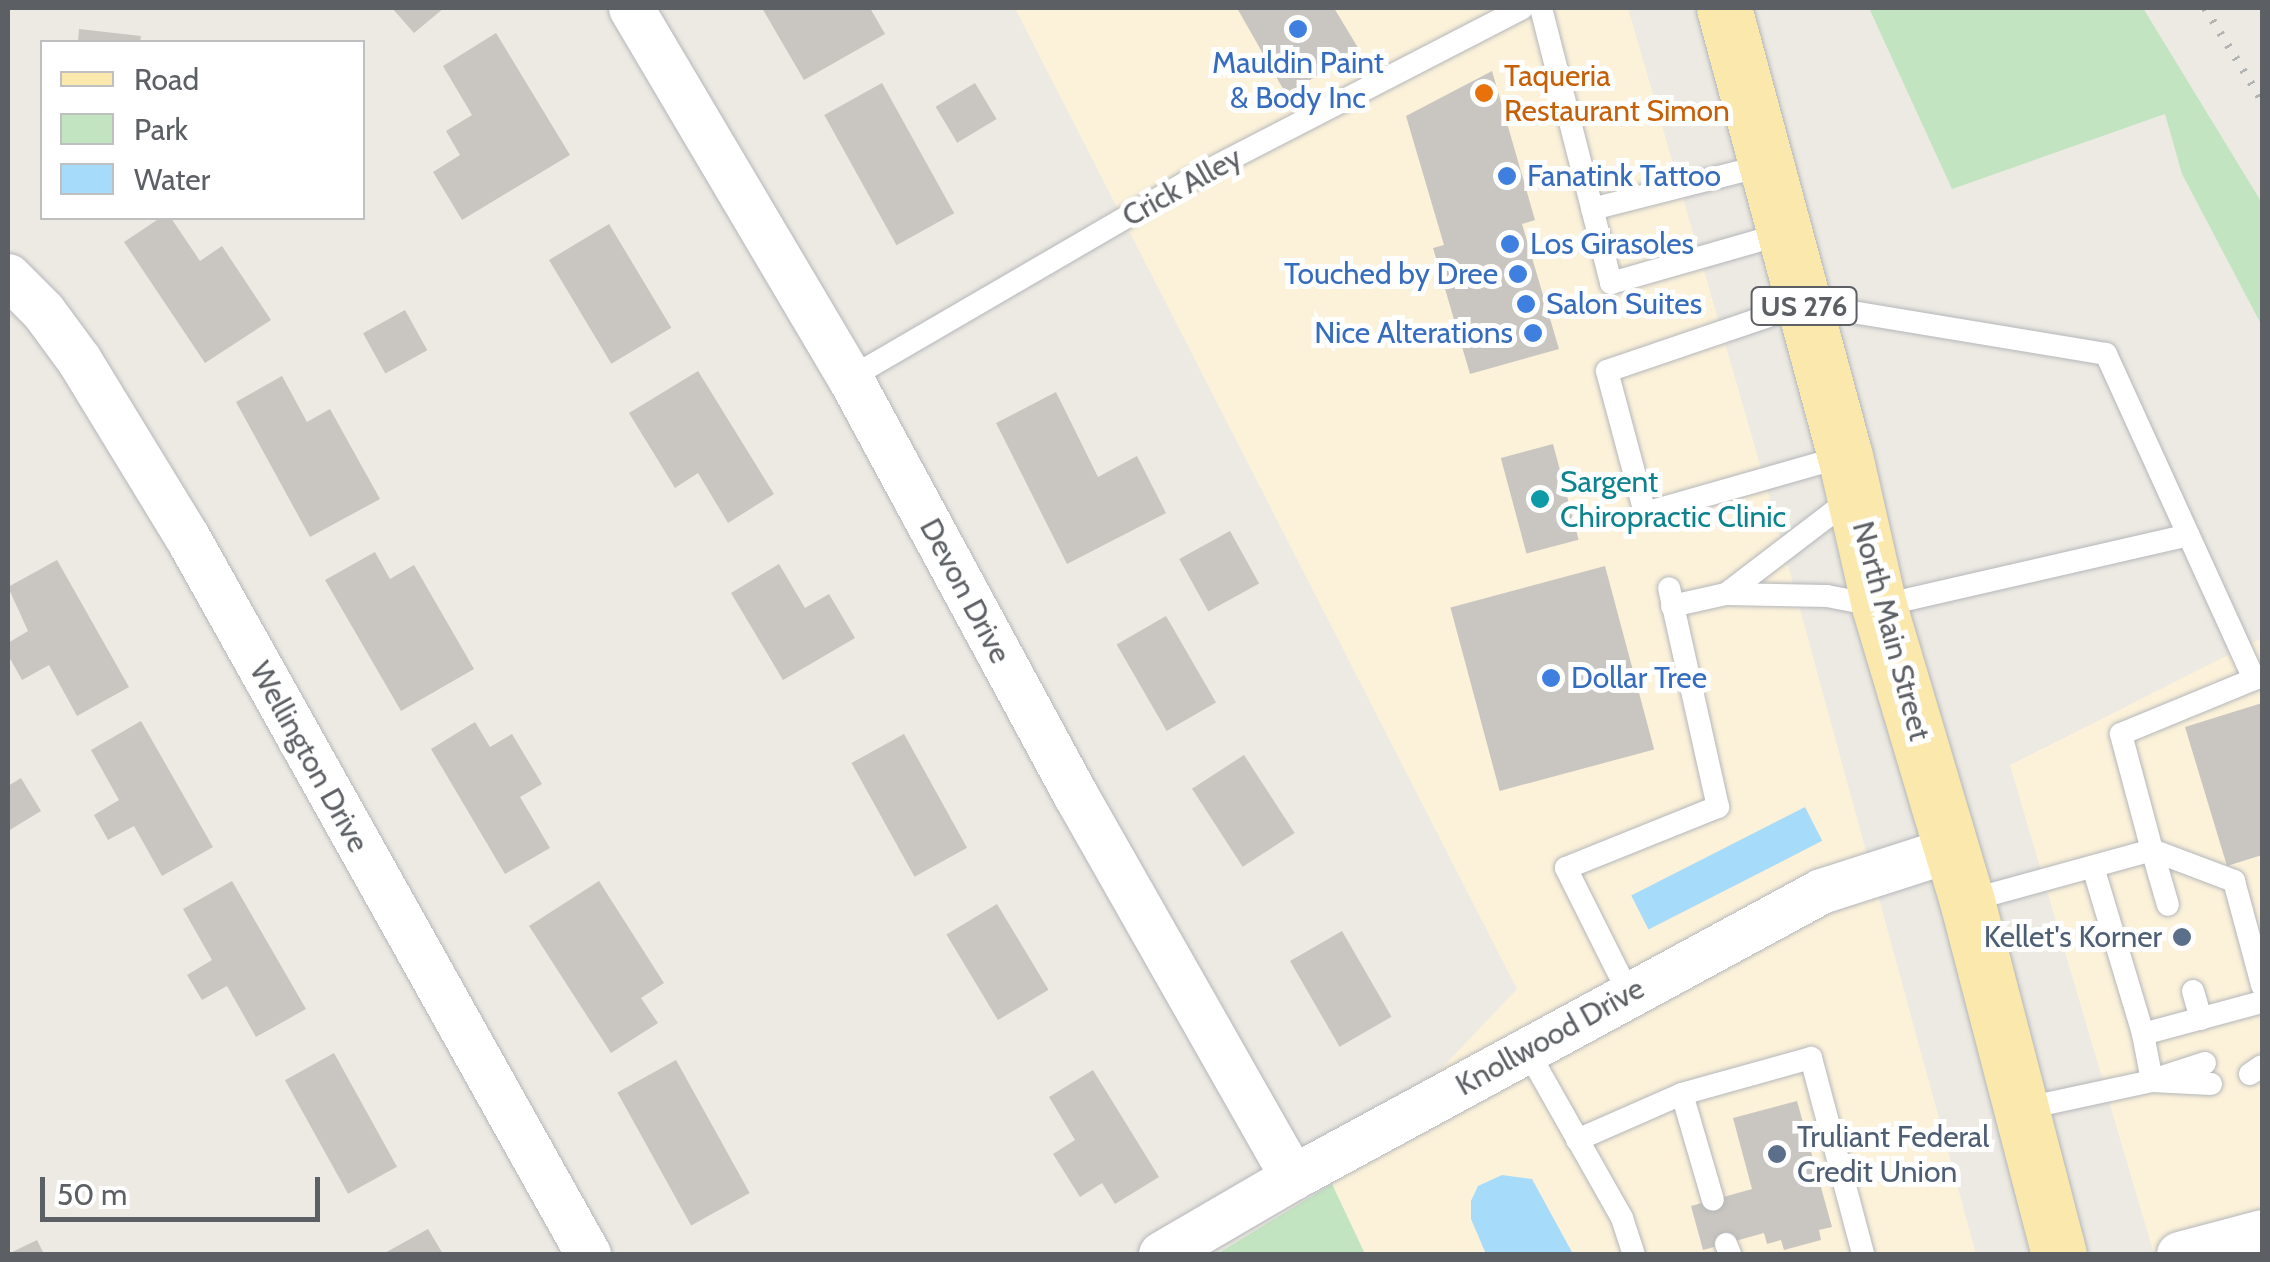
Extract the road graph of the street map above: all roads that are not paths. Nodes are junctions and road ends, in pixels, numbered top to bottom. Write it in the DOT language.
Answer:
graph roads {
  1 [pos="632,8"];
  2 [pos="1522,8"];
  3 [pos="1541,8"];
  4 [pos="1724,8"];
  5 [pos="1766,164"];
  6 [pos="1592,209"];
  7 [pos="1785,233"];
  8 [pos="8,276"];
  9 [pos="1804,304"];
  10 [pos="850,378"];
  11 [pos="1850,476"];
  12 [pos="2188,535"];
  13 [pos="1726,594"];
  14 [pos="1879,606"];
  15 [pos="2258,677"];
  16 [pos="1952,849"];
  17 [pos="2152,850"];
  18 [pos="2093,867"];
  19 [pos="1967,901"];
  20 [pos="2168,905"];
  21 [pos="2262,985"];
  22 [pos="2193,991"];
  23 [pos="1629,994"];
  24 [pos="2262,1002"];
  25 [pos="2201,1018"];
  26 [pos="2143,1034"];
  27 [pos="1527,1050"];
  28 [pos="2208,1073"];
  29 [pos="2152,1081"];
  30 [pos="1682,1094"];
  31 [pos="2022,1108"];
  32 [pos="1577,1140"];
  33 [pos="1294,1176"];
  34 [pos="1713,1200"];
  35 [pos="2262,1232"];
  36 [pos="588,1254"];
  37 [pos="1161,1254"];
  38 [pos="1634,1254"];
  39 [pos="1863,1254"];
  40 [pos="2059,1254"];
  41 [pos="2179,1254"];
  1 -- 10 [label="street, Devon Drive"];
  2 -- 10 [label="lane, Crick Alley"];
  3 -- 6 [label="lane"];
  4 -- 5 [label="main road, North Main Street / US 276"];
  5 -- 6 [label="lane"];
  5 -- 7 [label="main road, North Main Street / US 276"];
  6 -- 7 [label="lane"];
  7 -- 9 [label="main road, North Main Street / US 276"];
  8 -- 36 [label="street, Wellington Drive"];
  9 -- 11 [label="main road, North Main Street / US 276"];
  9 -- 11 [label="lane"];
  9 -- 12 [label="lane"];
  10 -- 33 [label="street, Devon Drive"];
  11 -- 13 [label="lane"];
  11 -- 14 [label="main road, North Main Street / US 276"];
  12 -- 14 [label="lane"];
  12 -- 15 [label="lane"];
  13 -- 14 [label="lane"];
  13 -- 23 [label="lane"];
  14 -- 16 [label="main road, North Main Street / US 276"];
  15 -- 17 [label="lane"];
  16 -- 19 [label="main road, North Main Street / US 276"];
  16 -- 23 [label="street, Knollwood Drive"];
  17 -- 18 [label="lane"];
  17 -- 20 [label="lane"];
  17 -- 21 [label="lane"];
  18 -- 19 [label="lane"];
  18 -- 26 [label="lane"];
  19 -- 31 [label="main road, North Main Street / US 276"];
  22 -- 25 [label="lane"];
  23 -- 27 [label="street, Knollwood Drive"];
  24 -- 25 [label="lane"];
  25 -- 26 [label="lane"];
  26 -- 29 [label="lane"];
  27 -- 32 [label="lane"];
  27 -- 33 [label="street, Knollwood Drive"];
  28 -- 29 [label="lane"];
  29 -- 31 [label="lane"];
  30 -- 32 [label="lane"];
  30 -- 34 [label="lane"];
  30 -- 39 [label="lane"];
  31 -- 40 [label="main road, North Main Street / US 276"];
  32 -- 38 [label="lane"];
  33 -- 37 [label="street, Knollwood Drive"];
  35 -- 41 [label="street"];
}
